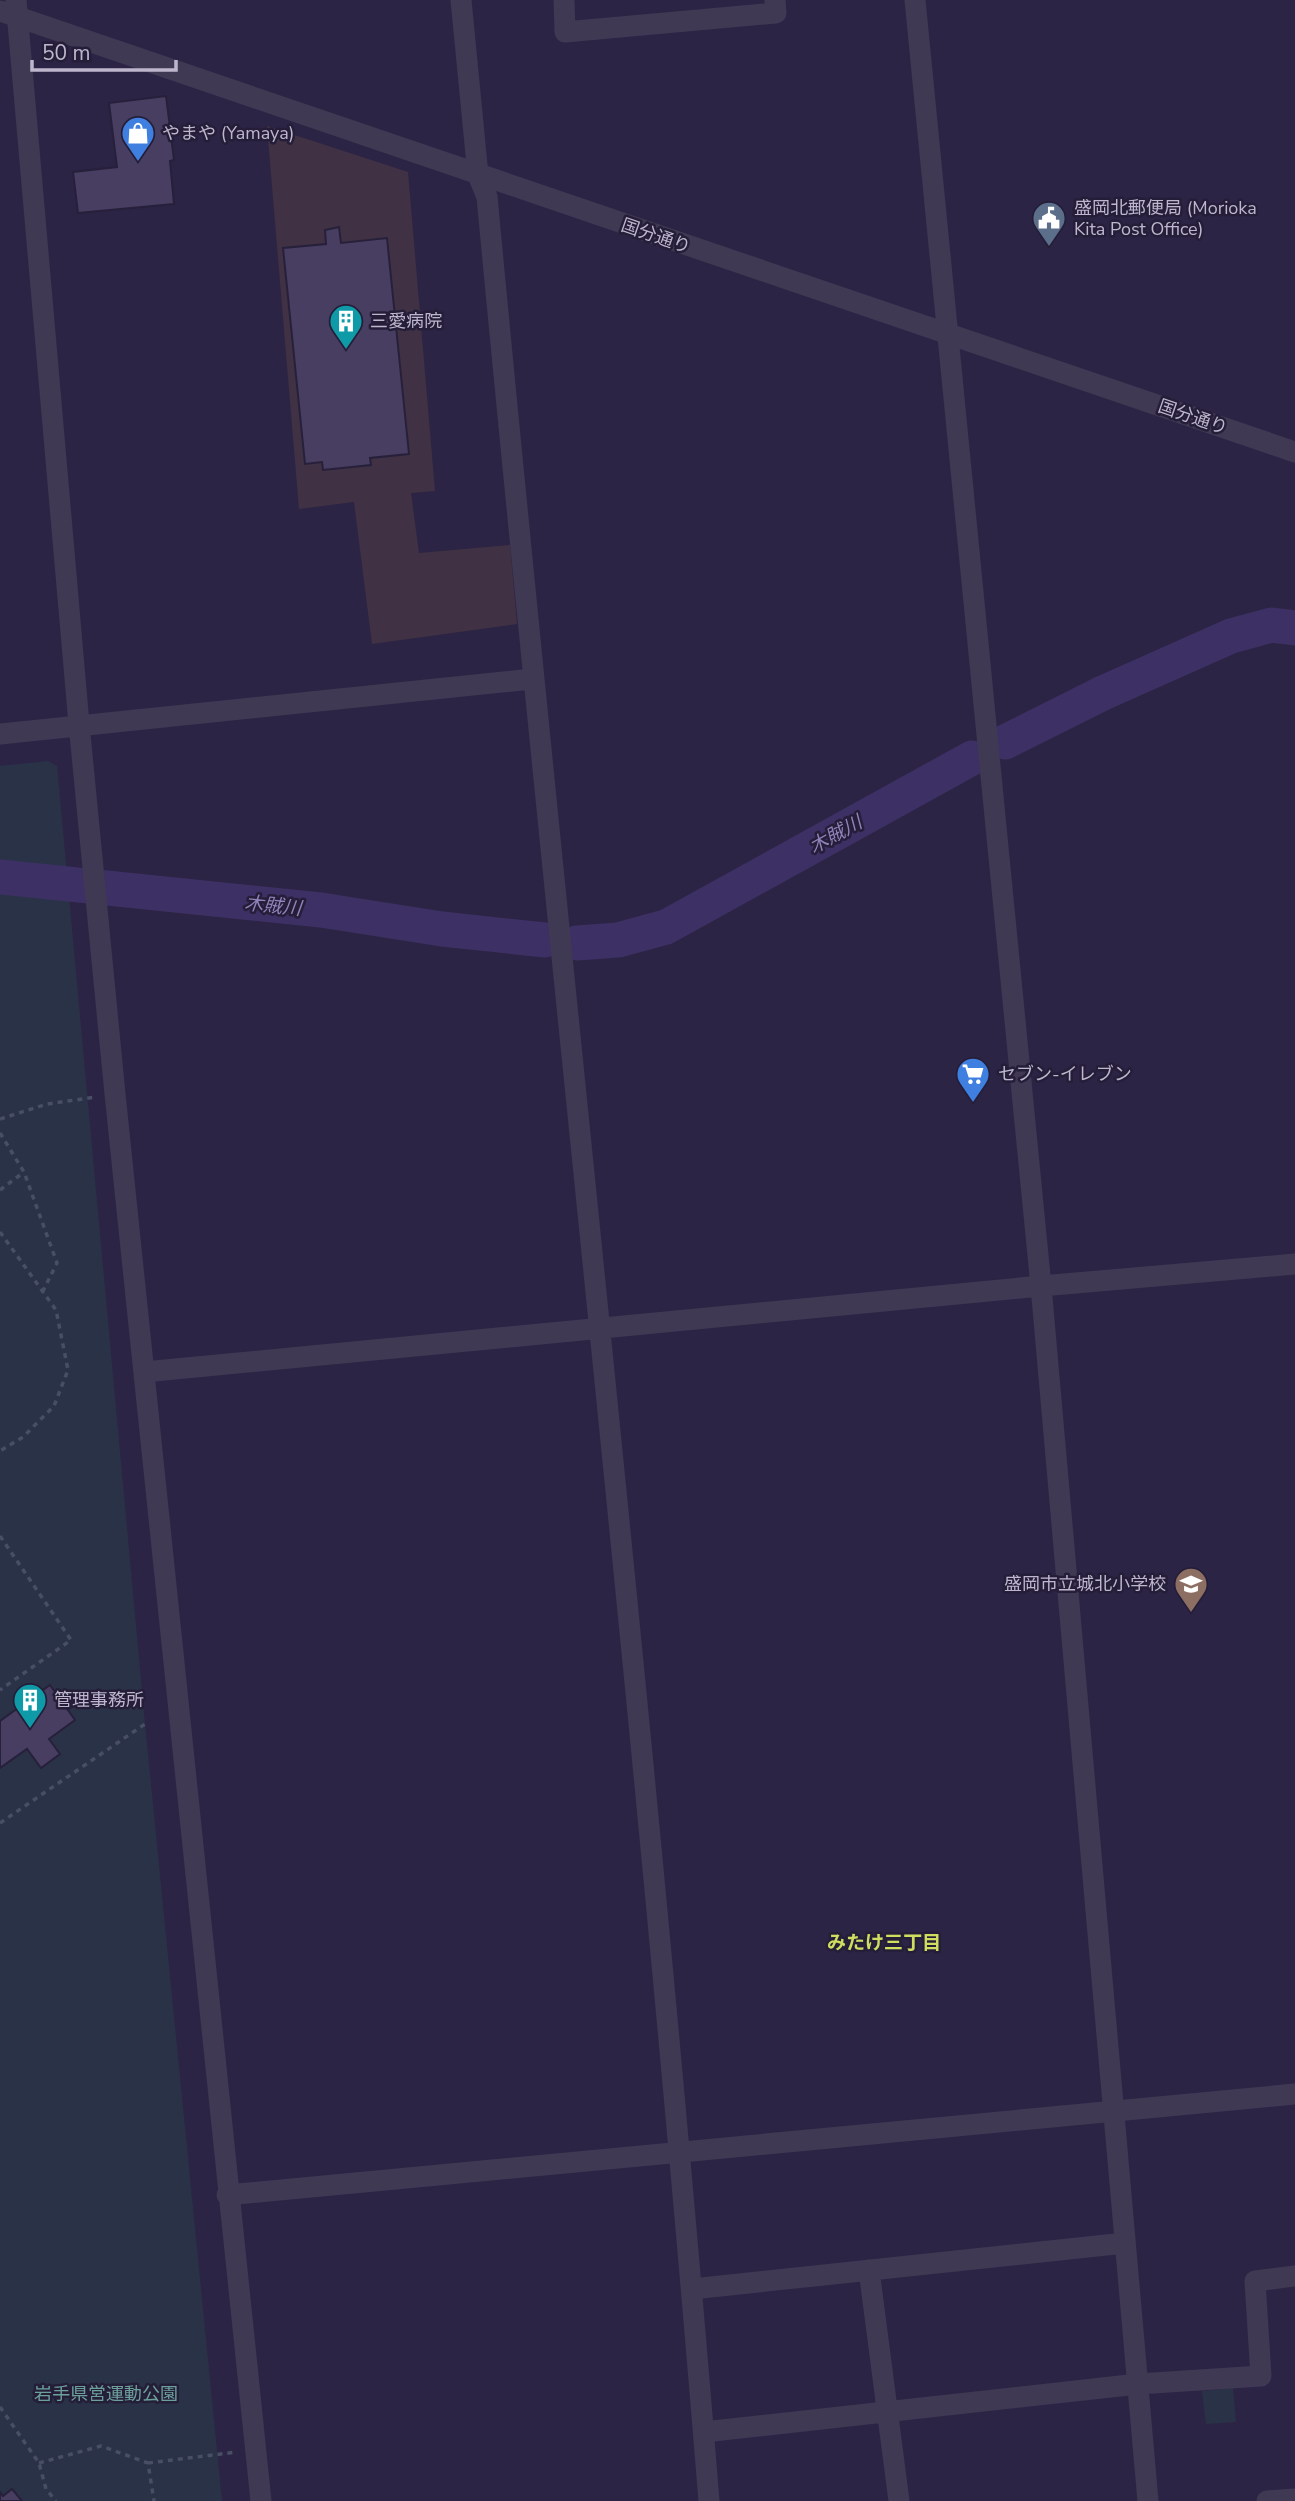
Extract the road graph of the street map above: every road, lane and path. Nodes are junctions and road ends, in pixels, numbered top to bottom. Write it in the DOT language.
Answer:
graph roads {
  1 [pos="461,0"];
  2 [pos="564,0"];
  3 [pos="775,0"];
  4 [pos="921,1"];
  5 [pos="11,9"];
  6 [pos="478,176"];
  7 [pos="949,334"];
  8 [pos="1295,452"];
  9 [pos="532,678"];
  10 [pos="79,724"];
  11 [pos="0,734"];
  12 [pos="115,1094"];
  13 [pos="0,1119"];
  14 [pos="0,1133"];
  15 [pos="24,1172"];
  16 [pos="0,1190"];
  17 [pos="0,1232"];
  18 [pos="1295,1264"];
  19 [pos="1041,1286"];
  20 [pos="43,1292"];
  21 [pos="601,1329"];
  22 [pos="144,1372"];
  23 [pos="0,1451"];
  24 [pos="0,1536"];
  25 [pos="0,1690"];
  26 [pos="145,1724"];
  27 [pos="0,1823"];
  28 [pos="1295,2094"];
  29 [pos="1114,2111"];
  30 [pos="681,2151"];
  31 [pos="226,2195"];
  32 [pos="1125,2243"];
  33 [pos="869,2270"];
  34 [pos="1295,2276"];
  35 [pos="692,2289"];
  36 [pos="1138,2384"];
  37 [pos="0,2407"];
  38 [pos="889,2412"];
  39 [pos="704,2432"];
  40 [pos="257,2452"];
  41 [pos="40,2463"];
  42 [pos="149,2463"];
  43 [pos="1295,2499"];
  44 [pos="56,2501"];
  45 [pos="154,2501"];
  46 [pos="261,2501"];
  47 [pos="709,2501"];
  48 [pos="899,2501"];
  49 [pos="1148,2501"];
  50 [pos="1267,2501"];
  1 -- 6 [label="street"];
  2 -- 3 [label="street"];
  4 -- 7 [label="street"];
  5 -- 6 [label="street, 国分通り"];
  5 -- 10 [label="street"];
  6 -- 7 [label="street, 国分通り"];
  6 -- 9 [label="street"];
  7 -- 8 [label="street, 国分通り"];
  7 -- 19 [label="street"];
  9 -- 10 [label="street"];
  9 -- 21 [label="street"];
  10 -- 11 [label="street"];
  10 -- 12 [label="street"];
  12 -- 13 [label="path"];
  12 -- 22 [label="street"];
  14 -- 15 [label="path"];
  15 -- 16 [label="path"];
  15 -- 20 [label="path"];
  17 -- 20 [label="path"];
  18 -- 19 [label="street"];
  19 -- 21 [label="street"];
  19 -- 29 [label="street"];
  20 -- 23 [label="path"];
  21 -- 22 [label="street"];
  21 -- 30 [label="street"];
  22 -- 31 [label="street"];
  24 -- 25 [label="path"];
  26 -- 27 [label="path"];
  28 -- 29 [label="street"];
  29 -- 30 [label="street"];
  29 -- 32 [label="street"];
  30 -- 31 [label="street"];
  30 -- 35 [label="street"];
  31 -- 40 [label="street"];
  32 -- 33 [label="street"];
  32 -- 36 [label="street"];
  33 -- 35 [label="street"];
  33 -- 38 [label="street"];
  34 -- 36 [label="street"];
  35 -- 39 [label="street"];
  36 -- 38 [label="street"];
  36 -- 49 [label="street"];
  37 -- 41 [label="path"];
  38 -- 39 [label="street"];
  38 -- 48 [label="street"];
  39 -- 47 [label="street"];
  40 -- 42 [label="path"];
  40 -- 46 [label="street"];
  41 -- 42 [label="path"];
  41 -- 44 [label="path"];
  42 -- 45 [label="path"];
  43 -- 50 [label="street"];
}
